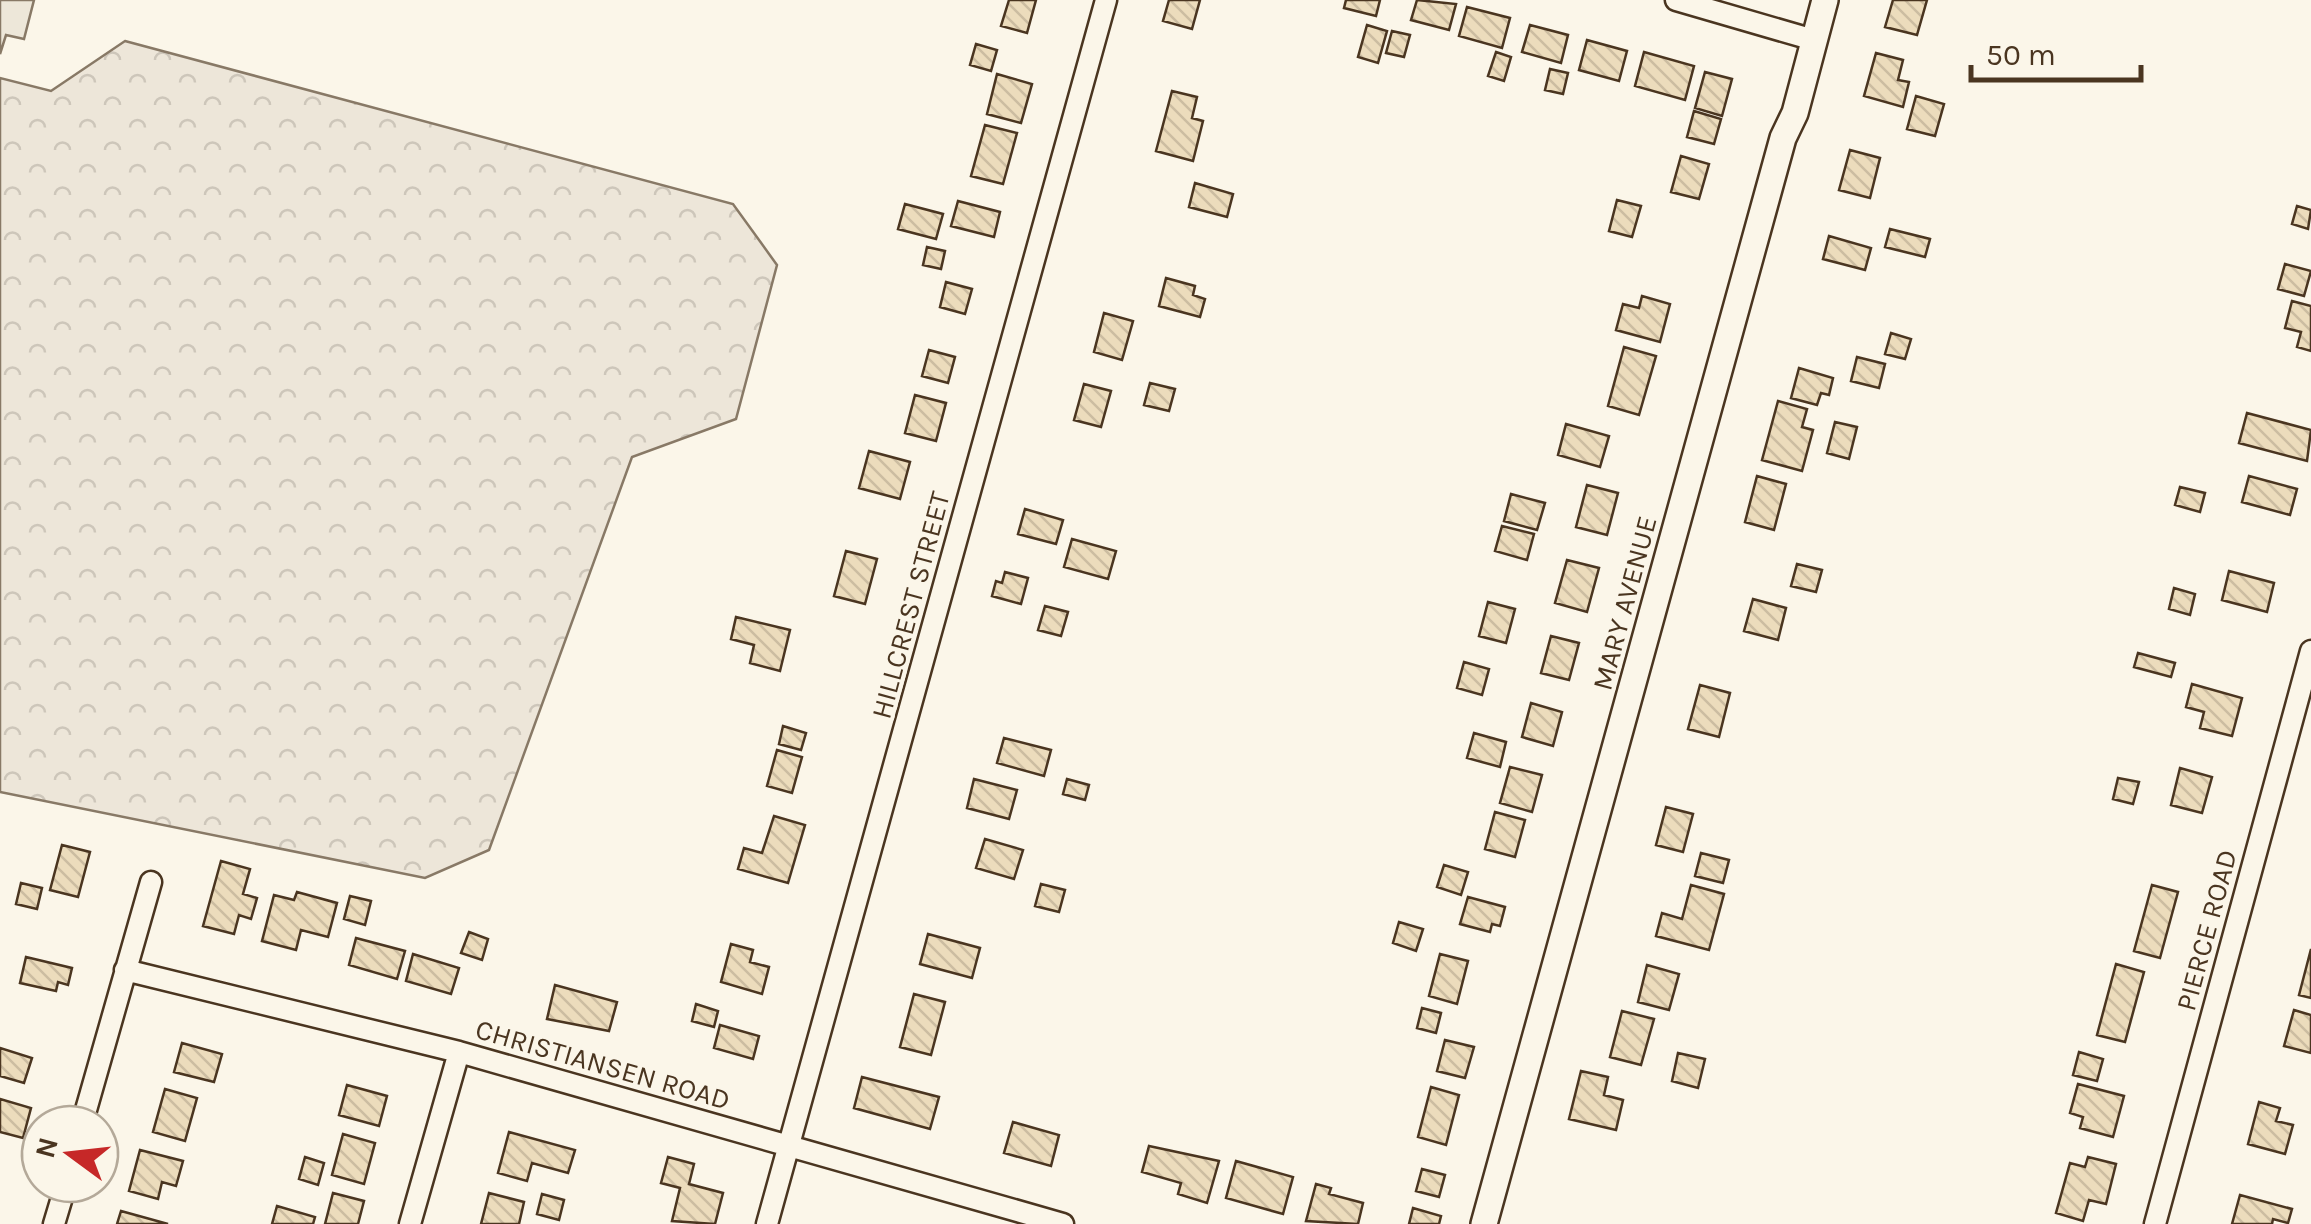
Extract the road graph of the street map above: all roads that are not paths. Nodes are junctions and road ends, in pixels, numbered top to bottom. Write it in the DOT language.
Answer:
graph roads {
  1 [pos="1106,0"];
  2 [pos="1676,0"];
  3 [pos="1825,0"];
  4 [pos="1814,40"];
  5 [pos="2311,651"];
  6 [pos="151,882"];
  7 [pos="125,970"];
  8 [pos="460,1052"];
  9 [pos="88,1104"];
  10 [pos="790,1144"];
  11 [pos="410,1224"];
  12 [pos="767,1224"];
  13 [pos="1063,1224"];
  14 [pos="1484,1224"];
  15 [pos="2154,1224"];
  1 -- 10 [label="street, HILLCREST STREET"];
  2 -- 4 [label="street"];
  3 -- 4 [label="street, MARY AVENUE"];
  4 -- 14 [label="street, MARY AVENUE"];
  5 -- 15 [label="street, PIERCE ROAD"];
  6 -- 7 [label="street"];
  7 -- 8 [label="street, CHRISTIANSEN ROAD"];
  7 -- 9 [label="street"];
  8 -- 10 [label="street, CHRISTIANSEN ROAD"];
  8 -- 11 [label="street"];
  10 -- 12 [label="street, HILLCREST STREET"];
  10 -- 13 [label="street, CHRISTIANSEN ROAD"];
}
